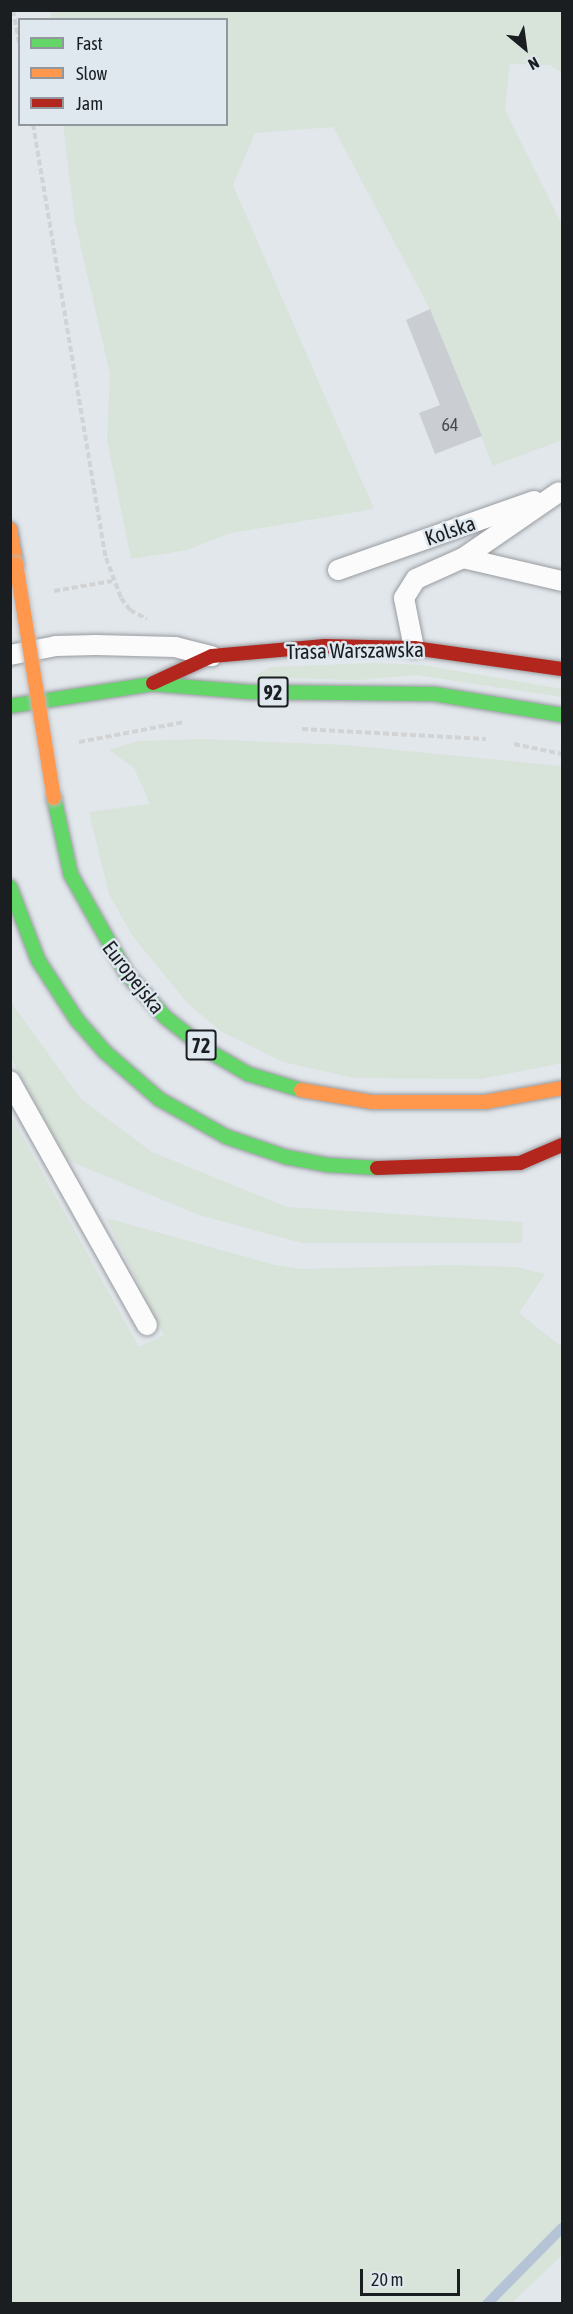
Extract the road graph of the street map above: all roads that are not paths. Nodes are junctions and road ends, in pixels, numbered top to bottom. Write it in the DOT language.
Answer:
graph roads {
  1 [pos="561,495"];
  2 [pos="10,529"];
  3 [pos="463,558"];
  4 [pos="338,570"];
  5 [pos="562,581"];
  6 [pos="414,648"];
  7 [pos="10,656"];
  8 [pos="213,656"];
  9 [pos="562,669"];
  10 [pos="152,684"];
  11 [pos="10,706"];
  12 [pos="562,715"];
  13 [pos="10,887"];
  14 [pos="10,1081"];
  15 [pos="562,1088"];
  16 [pos="562,1145"];
  17 [pos="520,1163"];
  18 [pos="552,1164"];
  19 [pos="147,1325"];
  1 -- 3 [label="lane"];
  1 -- 4 [label="lane, Kolska"];
  2 -- 15 [label="main road, Europejska / 72, bridge"];
  3 -- 5 [label="lane"];
  3 -- 6 [label="lane"];
  6 -- 8 [label="main road, Trasa Warszawska / 92"];
  6 -- 9 [label="main road, Trasa Warszawska / 92"];
  7 -- 8 [label="lane"];
  8 -- 10 [label="main road, Trasa Warszawska / 92"];
  10 -- 11 [label="main road, Trasa Warszawska / 92"];
  10 -- 12 [label="main road, Trasa Warszawska / 92"];
  13 -- 17 [label="main road"];
  14 -- 19 [label="lane"];
  16 -- 17 [label="main road"];
  17 -- 18 [label="main road"];
}
